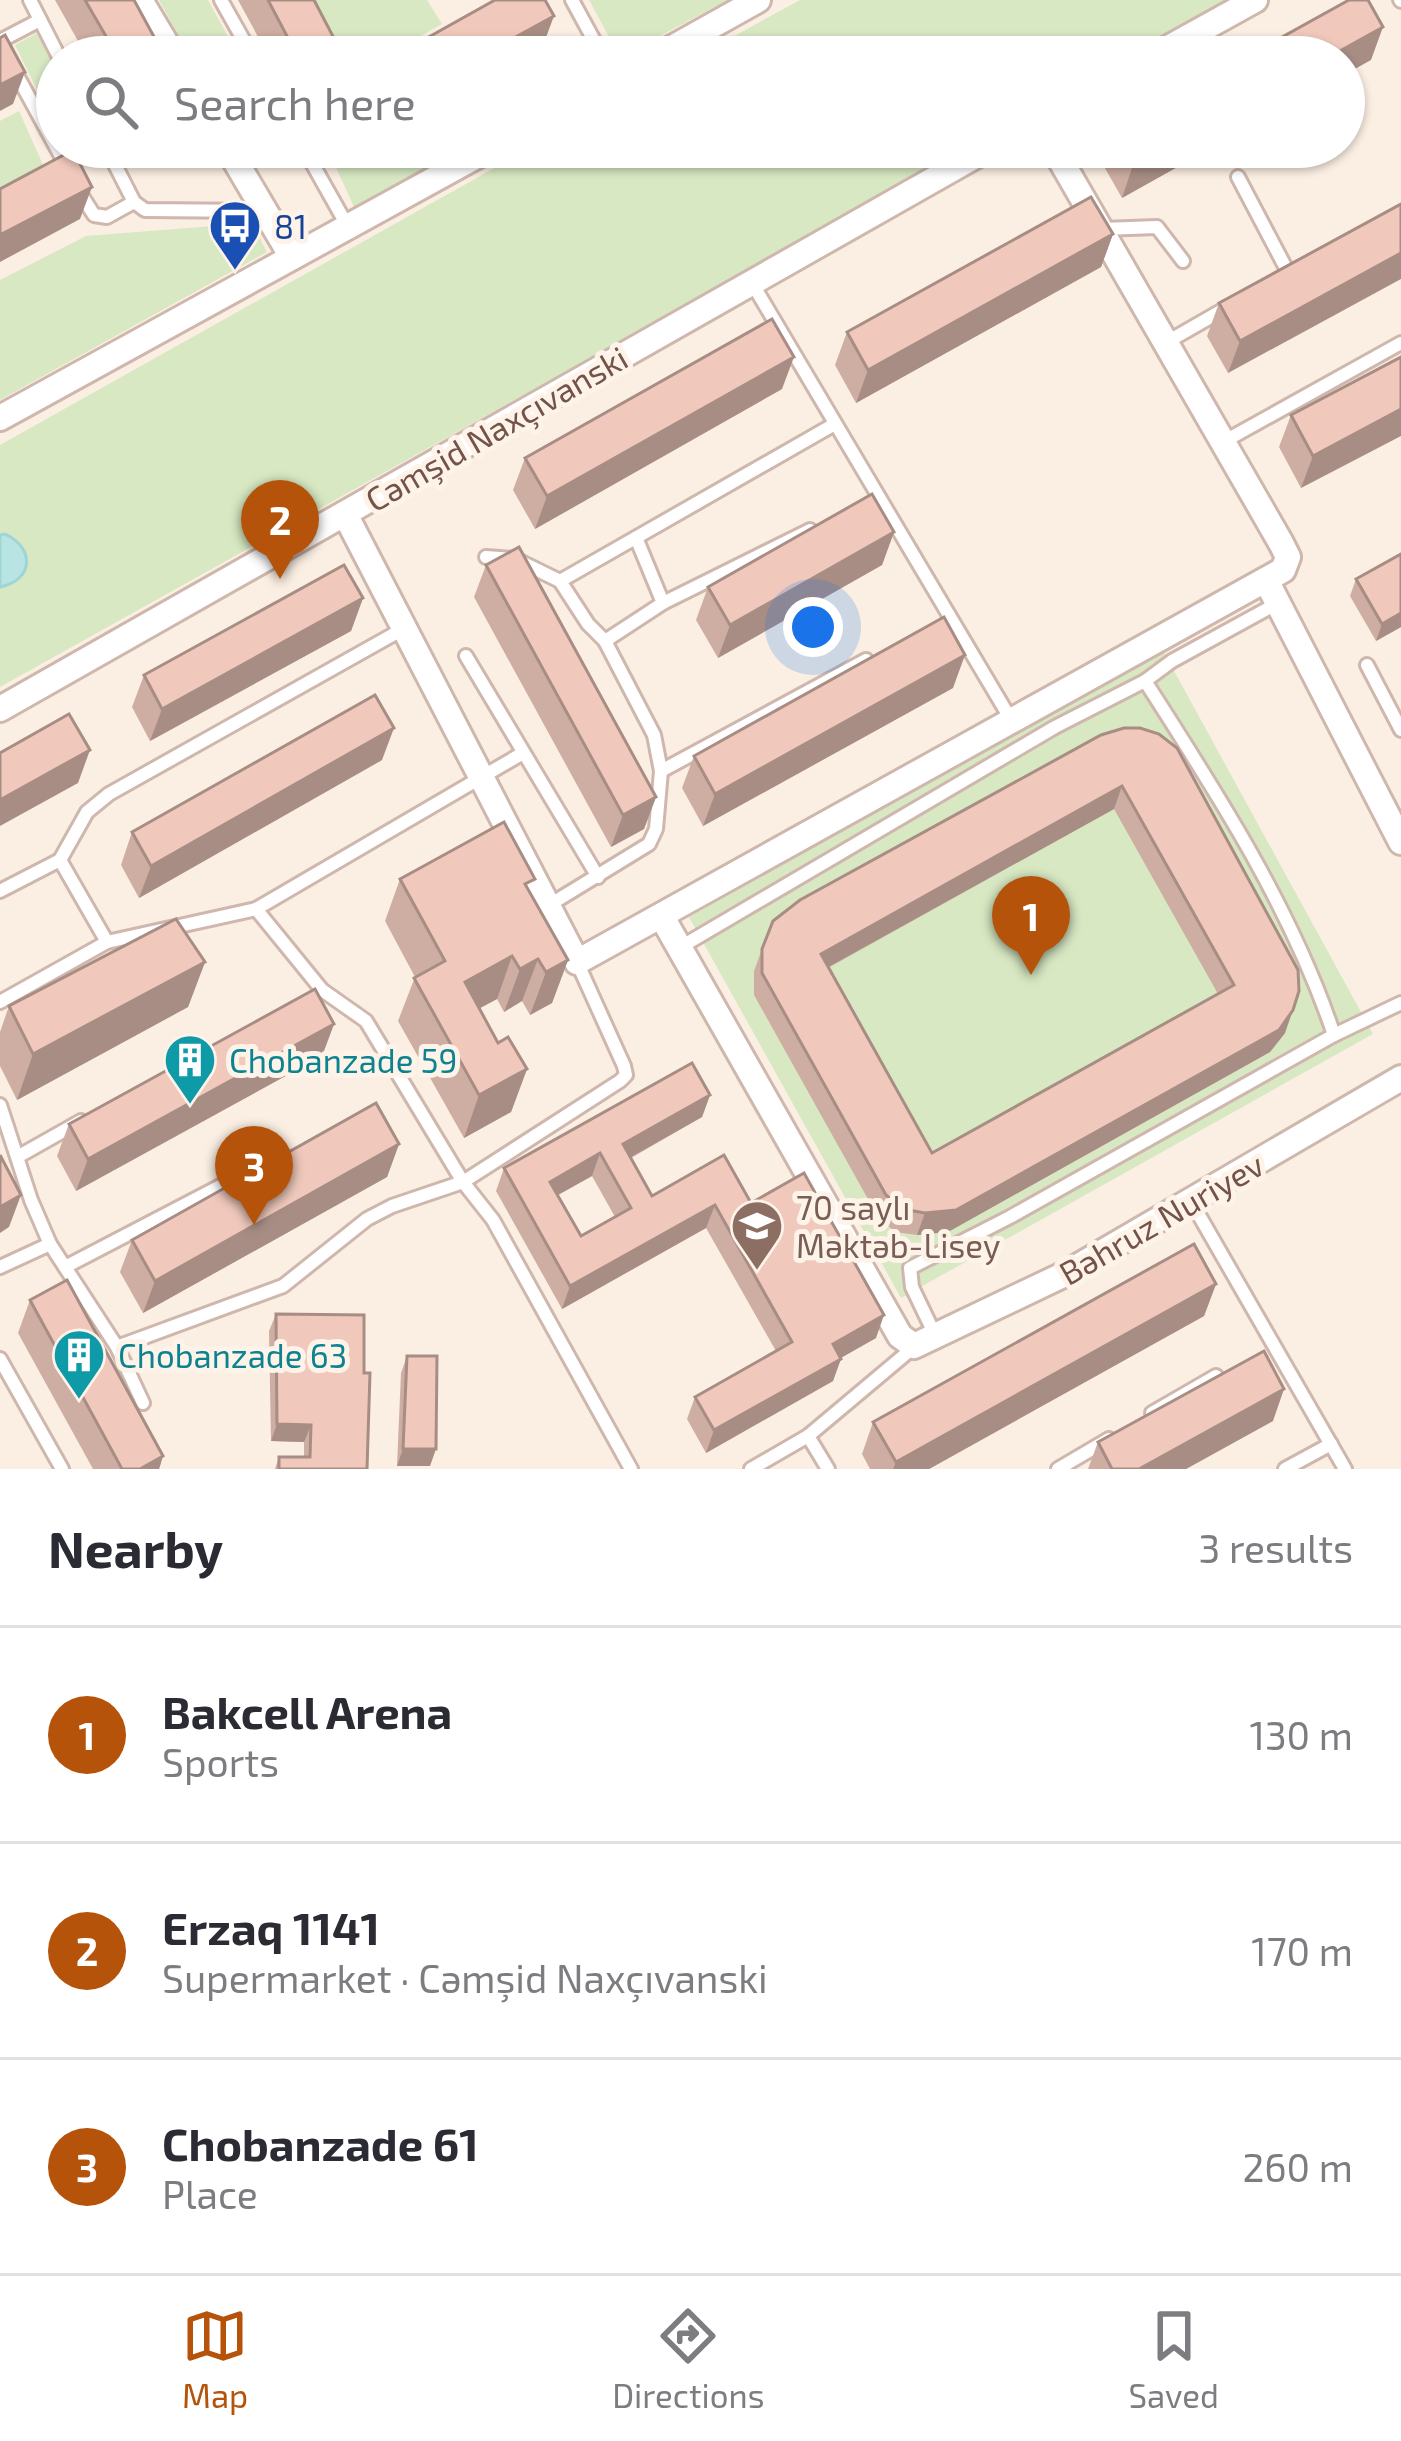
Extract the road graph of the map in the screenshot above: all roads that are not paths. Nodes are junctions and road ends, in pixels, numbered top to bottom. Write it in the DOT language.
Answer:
graph roads {
  1 [pos="29,0"];
  2 [pos="140,0"];
  3 [pos="221,0"];
  4 [pos="572,0"];
  5 [pos="758,0"];
  6 [pos="1255,0"];
  7 [pos="40,20"];
  8 [pos="48,36"];
  9 [pos="161,36"];
  10 [pos="241,36"];
  11 [pos="592,36"];
  12 [pos="694,36"];
  13 [pos="1191,36"];
  14 [pos="0,43"];
  15 [pos="36,110"];
  16 [pos="61,168"];
  17 [pos="68,168"];
  18 [pos="117,168"];
  19 [pos="239,168"];
  20 [pos="315,168"];
  21 [pos="455,168"];
  22 [pos="954,168"];
  23 [pos="1065,168"];
  24 [pos="50,174"];
  25 [pos="1238,177"];
  26 [pos="134,202"];
  27 [pos="264,211"];
  28 [pos="348,227"];
  29 [pos="1102,230"];
  30 [pos="292,257"];
  31 [pos="1183,261"];
  32 [pos="1307,262"];
  33 [pos="1288,272"];
  34 [pos="752,282"];
  35 [pos="1268,284"];
  36 [pos="1247,296"];
  37 [pos="1167,342"];
  38 [pos="1401,344"];
  39 [pos="0,418"];
  40 [pos="833,425"];
  41 [pos="1222,442"];
  42 [pos="877,497"];
  43 [pos="855,508"];
  44 [pos="345,514"];
  45 [pos="834,518"];
  46 [pos="637,540"];
  47 [pos="486,556"];
  48 [pos="560,581"];
  49 [pos="1272,591"];
  50 [pos="663,603"];
  51 [pos="948,616"];
  52 [pos="928,627"];
  53 [pos="403,629"];
  54 [pos="605,641"];
  55 [pos="887,649"];
  56 [pos="466,656"];
  57 [pos="1366,665"];
  58 [pos="1145,681"];
  59 [pos="0,709"];
  60 [pos="1013,723"];
  61 [pos="1401,730"];
  62 [pos="524,753"];
  63 [pos="661,771"];
  64 [pos="479,779"];
  65 [pos="1401,842"];
  66 [pos="60,860"];
  67 [pos="598,877"];
  68 [pos="0,891"];
  69 [pos="546,907"];
  70 [pos="256,909"];
  71 [pos="662,917"];
  72 [pos="106,942"];
  73 [pos="679,948"];
  74 [pos="577,962"];
  75 [pos="322,990"];
  76 [pos="302,1001"];
  77 [pos="0,1002"];
  78 [pos="1401,1003"];
  79 [pos="1334,1035"];
  80 [pos="1401,1078"];
  81 [pos="0,1105"];
  82 [pos="100,1111"];
  83 [pos="280,1155"];
  84 [pos="19,1156"];
  85 [pos="463,1182"];
  86 [pos="1192,1203"];
  87 [pos="50,1244"];
  88 [pos="0,1267"];
  89 [pos="64,1267"];
  90 [pos="925,1341"];
  91 [pos="116,1348"];
  92 [pos="0,1359"];
  93 [pos="1216,1376"];
  94 [pos="143,1403"];
  95 [pos="1137,1422"];
  96 [pos="1117,1434"];
  97 [pos="808,1436"];
  98 [pos="1330,1444"];
  99 [pos="761,1467"];
  100 [pos="62,1469"];
  101 [pos="631,1469"];
  102 [pos="828,1469"];
  103 [pos="1058,1469"];
  104 [pos="1285,1469"];
  105 [pos="1345,1469"];
  1 -- 7 [label="lane"];
  2 -- 9 [label="street"];
  3 -- 10 [label="lane"];
  4 -- 11 [label="lane"];
  5 -- 12 [label="street"];
  6 -- 13 [label="street"];
  7 -- 8 [label="lane"];
  7 -- 14 [label="lane"];
  14 -- 15 [label="lane"];
  16 -- 24 [label="lane"];
  17 -- 26 [label="lane"];
  18 -- 26 [label="lane"];
  19 -- 27 [label="street"];
  20 -- 28 [label="lane"];
  21 -- 28 [label="street"];
  22 -- 34 [label="street, Cəmşid Naxçıvanski"];
  23 -- 29 [label="street"];
  25 -- 33 [label="lane"];
  26 -- 27 [label="lane"];
  27 -- 30 [label="street"];
  28 -- 30 [label="street"];
  29 -- 31 [label="lane"];
  29 -- 37 [label="street"];
  30 -- 39 [label="street"];
  32 -- 33 [label="lane"];
  33 -- 35 [label="lane"];
  34 -- 40 [label="lane"];
  34 -- 44 [label="street, Cəmşid Naxçıvanski"];
  36 -- 37 [label="lane"];
  37 -- 41 [label="street"];
  38 -- 41 [label="lane"];
  40 -- 42 [label="lane"];
  40 -- 46 [label="lane"];
  41 -- 49 [label="street"];
  42 -- 43 [label="lane"];
  42 -- 51 [label="lane"];
  44 -- 53 [label="street"];
  44 -- 59 [label="street, Cəmşid Naxçıvanski"];
  45 -- 50 [label="lane"];
  46 -- 48 [label="lane"];
  46 -- 50 [label="lane"];
  47 -- 48 [label="lane"];
  48 -- 54 [label="lane"];
  49 -- 58 [label="lane"];
  49 -- 60 [label="street"];
  49 -- 65 [label="street"];
  50 -- 54 [label="lane"];
  51 -- 52 [label="lane"];
  51 -- 60 [label="lane"];
  53 -- 64 [label="street"];
  53 -- 66 [label="lane"];
  54 -- 63 [label="lane"];
  55 -- 63 [label="lane"];
  56 -- 62 [label="lane"];
  57 -- 61 [label="lane"];
  58 -- 73 [label="lane"];
  58 -- 79 [label="lane"];
  60 -- 71 [label="street"];
  62 -- 64 [label="lane"];
  62 -- 67 [label="lane"];
  63 -- 67 [label="lane"];
  64 -- 69 [label="street"];
  64 -- 70 [label="lane"];
  66 -- 68 [label="lane"];
  66 -- 72 [label="lane"];
  67 -- 69 [label="lane"];
  69 -- 74 [label="street"];
  70 -- 72 [label="lane"];
  70 -- 75 [label="lane"];
  71 -- 73 [label="street"];
  71 -- 74 [label="street"];
  72 -- 77 [label="lane"];
  73 -- 90 [label="street"];
  74 -- 85 [label="lane"];
  75 -- 76 [label="lane"];
  75 -- 85 [label="lane"];
  78 -- 79 [label="lane"];
  79 -- 90 [label="lane"];
  80 -- 86 [label="street, Bəhruz Nuriyev"];
  81 -- 84 [label="lane"];
  82 -- 84 [label="lane"];
  83 -- 89 [label="lane"];
  84 -- 87 [label="lane"];
  85 -- 91 [label="lane"];
  85 -- 101 [label="lane"];
  86 -- 90 [label="street, Bəhruz Nuriyev"];
  86 -- 98 [label="lane"];
  87 -- 88 [label="lane"];
  87 -- 89 [label="lane"];
  89 -- 91 [label="lane"];
  90 -- 97 [label="lane"];
  91 -- 94 [label="lane"];
  92 -- 100 [label="lane"];
  93 -- 95 [label="lane"];
  96 -- 103 [label="lane"];
  97 -- 99 [label="lane"];
  97 -- 102 [label="lane"];
  98 -- 104 [label="lane"];
  98 -- 105 [label="lane"];
}
